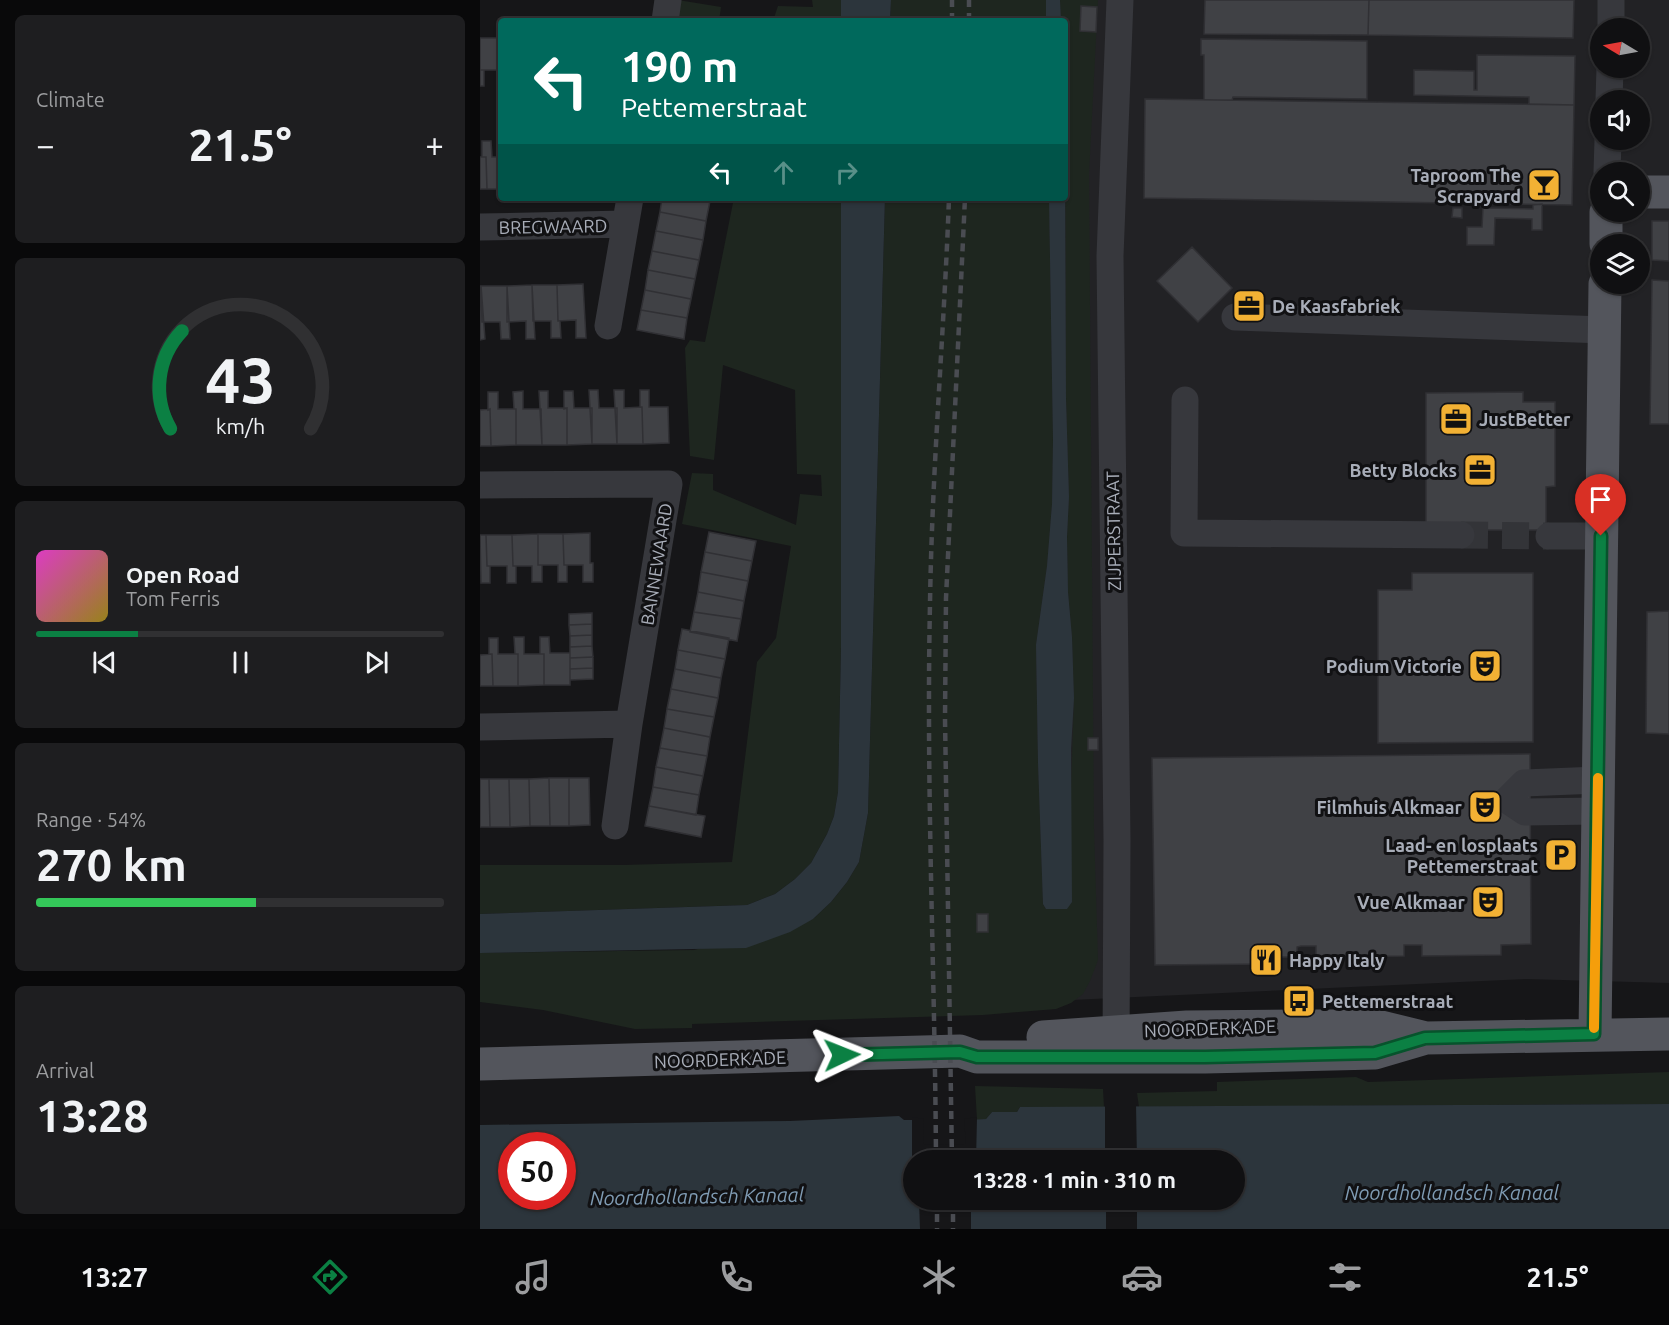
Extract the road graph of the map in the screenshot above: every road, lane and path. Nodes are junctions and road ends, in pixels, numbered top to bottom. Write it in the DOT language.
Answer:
graph roads {
  1 [pos="668,0"];
  2 [pos="1119,0"];
  3 [pos="1611,0"];
  4 [pos="665,18"];
  5 [pos="1611,18"];
  6 [pos="1650,192"];
  7 [pos="1669,192"];
  8 [pos="629,201"];
  9 [pos="625,224"];
  10 [pos="480,228"];
  11 [pos="1605,294"];
  12 [pos="1235,317"];
  13 [pos="608,326"];
  14 [pos="1605,330"];
  15 [pos="1185,400"];
  16 [pos="480,485"];
  17 [pos="1461,535"];
  18 [pos="1549,536"];
  19 [pos="1586,536"];
  20 [pos="629,724"];
  21 [pos="480,726"];
  22 [pos="1598,796"];
  23 [pos="1507,800"];
  24 [pos="615,826"];
  25 [pos="1594,1034"];
  26 [pos="1669,1034"];
  27 [pos="1116,1050"];
  28 [pos="480,1064"];
  1 -- 4 [label="street"];
  2 -- 27 [label="street, ZIJPERSTRAAT"];
  3 -- 5 [label="street"];
  6 -- 7 [label="main road"];
  8 -- 9 [label="street, BREGWAARD"];
  9 -- 10 [label="street, BREGWAARD"];
  9 -- 13 [label="street, BREGWAARD"];
  11 -- 14 [label="main road"];
  12 -- 14 [label="street"];
  14 -- 22 [label="main road"];
  15 -- 17 [label="street"];
  16 -- 20 [label="street, BANNEWAARD"];
  18 -- 19 [label="street"];
  20 -- 21 [label="street"];
  20 -- 24 [label="street, BANNEWAARD"];
  22 -- 23 [label="street"];
  22 -- 25 [label="main road"];
  25 -- 26 [label="main road, NOORDERKADE"];
  25 -- 27 [label="main road, NOORDERKADE"];
  27 -- 28 [label="main road, NOORDERKADE"];
}
